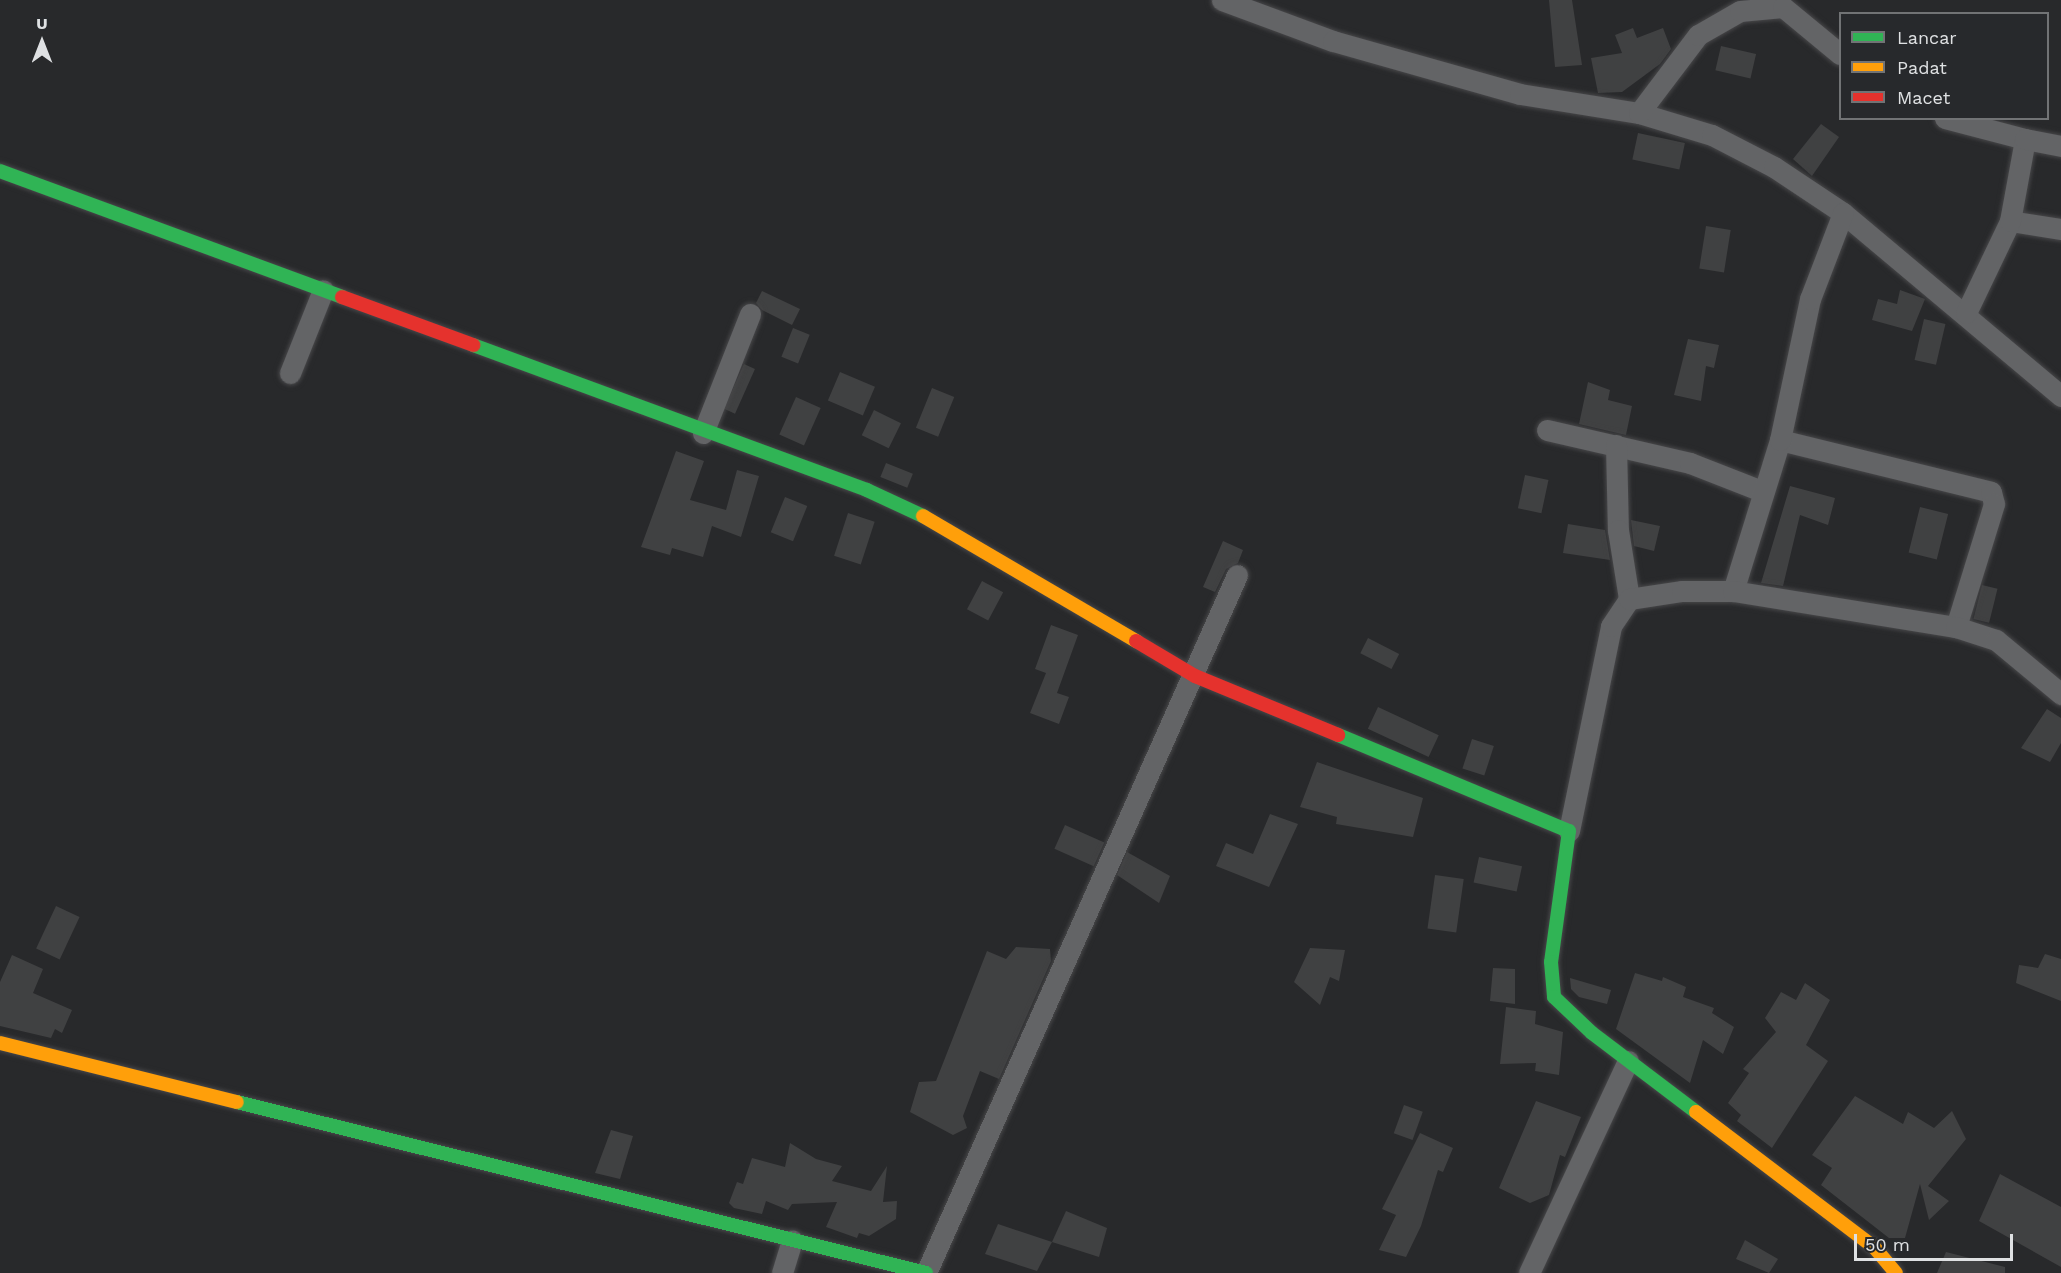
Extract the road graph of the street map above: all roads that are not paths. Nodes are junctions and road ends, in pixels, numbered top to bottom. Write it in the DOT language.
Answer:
graph roads {
  1 [pos="1222,0"];
  2 [pos="1785,4"];
  3 [pos="1839,53"];
  4 [pos="1639,113"];
  5 [pos="1953,120"];
  6 [pos="2025,139"];
  7 [pos="2061,146"];
  8 [pos="0,171"];
  9 [pos="1843,213"];
  10 [pos="2010,222"];
  11 [pos="2061,230"];
  12 [pos="322,290"];
  13 [pos="1966,313"];
  14 [pos="750,314"];
  15 [pos="290,373"];
  16 [pos="2061,396"];
  17 [pos="1546,430"];
  18 [pos="703,433"];
  19 [pos="1780,440"];
  20 [pos="1616,445"];
  21 [pos="1764,492"];
  22 [pos="1237,575"];
  23 [pos="1733,591"];
  24 [pos="1629,599"];
  25 [pos="1956,627"];
  26 [pos="1195,676"];
  27 [pos="2061,694"];
  28 [pos="1569,831"];
  29 [pos="0,1043"];
  30 [pos="1628,1061"];
  31 [pos="792,1240"];
  32 [pos="782,1273"];
  33 [pos="926,1273"];
  34 [pos="1530,1273"];
  35 [pos="1896,1273"];
  1 -- 4 [label="street"];
  2 -- 3 [label="street"];
  2 -- 4 [label="street"];
  4 -- 9 [label="street"];
  5 -- 6 [label="street"];
  6 -- 7 [label="street"];
  6 -- 10 [label="street"];
  8 -- 12 [label="street"];
  9 -- 13 [label="street"];
  9 -- 19 [label="street"];
  10 -- 11 [label="street"];
  10 -- 13 [label="street"];
  12 -- 15 [label="street"];
  12 -- 18 [label="street"];
  13 -- 16 [label="street"];
  14 -- 18 [label="street"];
  17 -- 20 [label="street"];
  18 -- 26 [label="street"];
  19 -- 21 [label="street"];
  19 -- 25 [label="street"];
  20 -- 21 [label="street"];
  20 -- 24 [label="street"];
  21 -- 23 [label="street"];
  22 -- 26 [label="street"];
  23 -- 24 [label="street"];
  23 -- 25 [label="street"];
  24 -- 28 [label="street"];
  25 -- 27 [label="street"];
  26 -- 28 [label="street"];
  26 -- 33 [label="street"];
  28 -- 30 [label="street"];
  29 -- 31 [label="street"];
  30 -- 34 [label="street"];
  30 -- 35 [label="street"];
  31 -- 32 [label="street"];
  31 -- 33 [label="street"];
}
